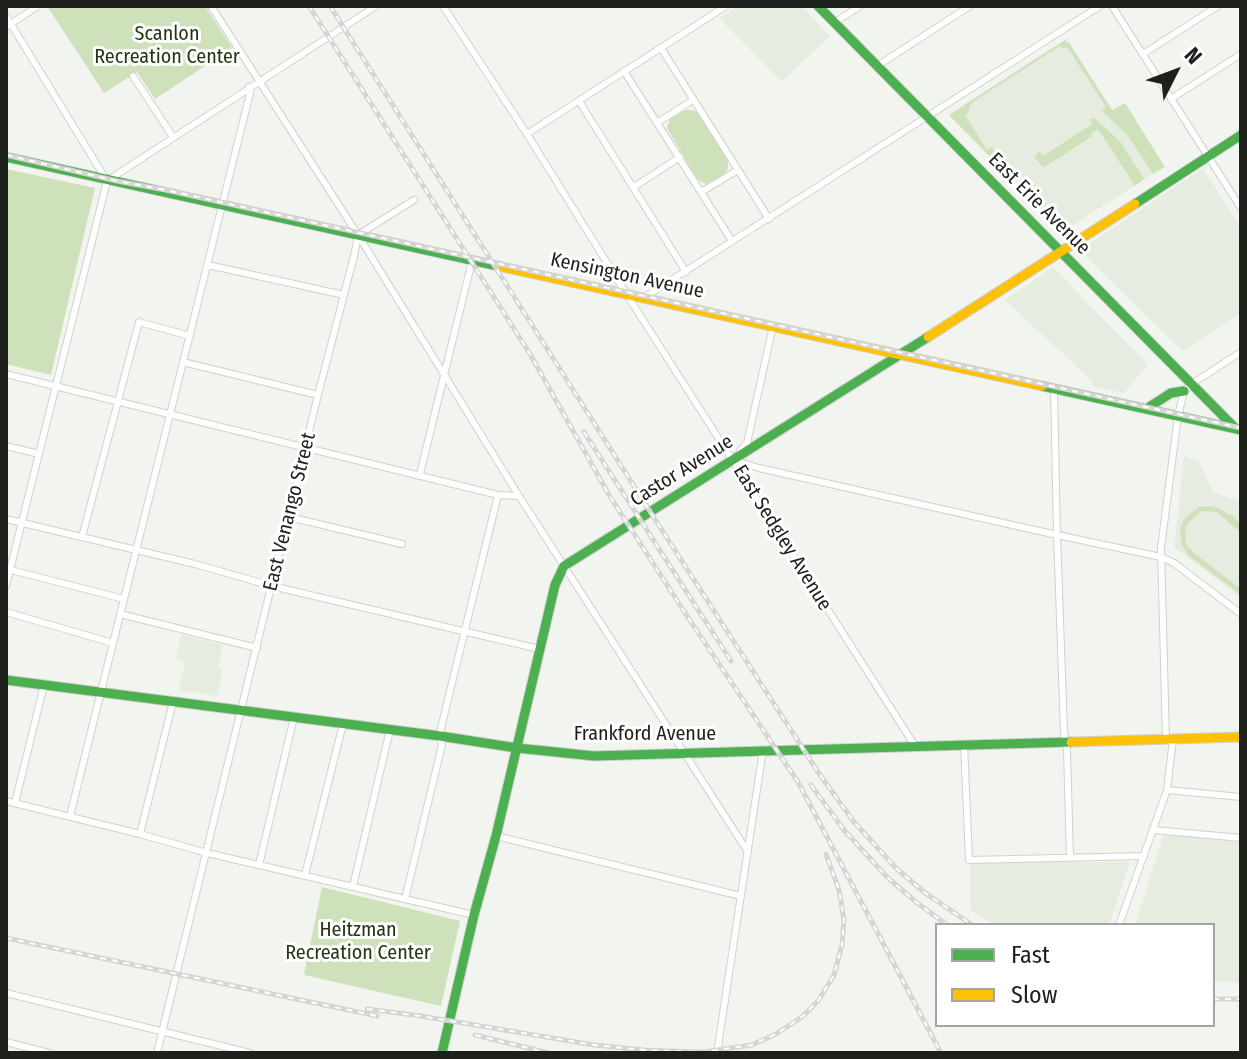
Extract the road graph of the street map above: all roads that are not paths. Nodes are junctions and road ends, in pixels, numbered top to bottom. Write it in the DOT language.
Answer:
graph roads {
  1 [pos="38,6"];
  2 [pos="211,6"];
  3 [pos="376,6"];
  4 [pos="443,6"];
  5 [pos="726,6"];
  6 [pos="818,6"];
  7 [pos="860,6"];
  8 [pos="970,6"];
  9 [pos="1100,6"];
  10 [pos="1112,6"];
  11 [pos="1218,6"];
  12 [pos="6,16"];
  13 [pos="834,23"];
  14 [pos="8,25"];
  15 [pos="661,48"];
  16 [pos="1143,54"];
  17 [pos="1241,54"];
  18 [pos="877,66"];
  19 [pos="624,71"];
  20 [pos="133,76"];
  21 [pos="258,81"];
  22 [pos="249,87"];
  23 [pos="1171,99"];
  24 [pos="693,100"];
  25 [pos="579,101"];
  26 [pos="927,117"];
  27 [pos="657,123"];
  28 [pos="527,134"];
  29 [pos="1241,135"];
  30 [pos="173,137"];
  31 [pos="1208,156"];
  32 [pos="6,157"];
  33 [pos="680,157"];
  34 [pos="738,170"];
  35 [pos="107,181"];
  36 [pos="634,187"];
  37 [pos="701,192"];
  38 [pos="414,200"];
  39 [pos="222,204"];
  40 [pos="1241,208"];
  41 [pos="769,219"];
  42 [pos="358,235"];
  43 [pos="732,241"];
  44 [pos="1059,251"];
  45 [pos="472,261"];
  46 [pos="208,265"];
  47 [pos="686,272"];
  48 [pos="344,295"];
  49 [pos="627,295"];
  50 [pos="643,298"];
  51 [pos="773,326"];
  52 [pos="190,336"];
  53 [pos="1241,352"];
  54 [pos="900,355"];
  55 [pos="183,362"];
  56 [pos="6,374"];
  57 [pos="444,376"];
  58 [pos="56,386"];
  59 [pos="1054,388"];
  60 [pos="1187,388"];
  61 [pos="318,395"];
  62 [pos="117,401"];
  63 [pos="1146,409"];
  64 [pos="170,414"];
  65 [pos="1178,416"];
  66 [pos="1239,431"];
  67 [pos="6,446"];
  68 [pos="305,447"];
  69 [pos="39,454"];
  70 [pos="733,460"];
  71 [pos="420,474"];
  72 [pos="498,495"];
  73 [pos="519,496"];
  74 [pos="289,517"];
  75 [pos="6,519"];
  76 [pos="22,523"];
  77 [pos="1057,535"];
  78 [pos="82,537"];
  79 [pos="402,544"];
  80 [pos="136,551"];
  81 [pos="1161,557"];
  82 [pos="564,566"];
  83 [pos="8,570"];
  84 [pos="6,586"];
  85 [pos="272,586"];
  86 [pos="124,599"];
  87 [pos="6,612"];
  88 [pos="120,614"];
  89 [pos="1241,614"];
  90 [pos="464,631"];
  91 [pos="113,643"];
  92 [pos="257,648"];
  93 [pos="539,649"];
  94 [pos="6,680"];
  95 [pos="44,685"];
  96 [pos="100,692"];
  97 [pos="173,702"];
  98 [pos="242,710"];
  99 [pos="294,717"];
  100 [pos="343,724"];
  101 [pos="390,730"];
  102 [pos="440,736"];
  103 [pos="1241,737"];
  104 [pos="1169,739"];
  105 [pos="1066,742"];
  106 [pos="964,744"];
  107 [pos="915,746"];
  108 [pos="517,748"];
  109 [pos="763,750"];
  110 [pos="683,752"];
  111 [pos="1167,790"];
  112 [pos="1241,797"];
  113 [pos="6,801"];
  114 [pos="15,803"];
  115 [pos="70,816"];
  116 [pos="1154,830"];
  117 [pos="140,834"];
  118 [pos="496,836"];
  119 [pos="1241,838"];
  120 [pos="748,852"];
  121 [pos="207,853"];
  122 [pos="1144,856"];
  123 [pos="1070,857"];
  124 [pos="259,865"];
  125 [pos="305,875"];
  126 [pos="353,886"];
  127 [pos="741,896"];
  128 [pos="405,899"];
  129 [pos="474,915"];
  130 [pos="1120,923"];
  131 [pos="6,993"];
  132 [pos="162,1031"];
  133 [pos="6,1042"];
  134 [pos="49,1053"];
  135 [pos="157,1053"];
  136 [pos="250,1053"];
  137 [pos="442,1053"];
  138 [pos="717,1053"];
  1 -- 14 [label="street"];
  2 -- 21 [label="street"];
  3 -- 21 [label="street"];
  4 -- 28 [label="street, East Sedgley Avenue"];
  5 -- 15 [label="street"];
  6 -- 13 [label="main road, East Erie Avenue"];
  7 -- 13 [label="street"];
  8 -- 18 [label="street"];
  9 -- 26 [label="street"];
  10 -- 16 [label="street"];
  11 -- 16 [label="street"];
  12 -- 14 [label="street"];
  13 -- 18 [label="main road, East Erie Avenue"];
  14 -- 35 [label="street"];
  15 -- 19 [label="street"];
  15 -- 24 [label="street"];
  16 -- 23 [label="street"];
  17 -- 23 [label="street"];
  18 -- 26 [label="main road, East Erie Avenue"];
  19 -- 25 [label="street"];
  19 -- 27 [label="street"];
  20 -- 30 [label="street"];
  21 -- 22 [label="street"];
  21 -- 42 [label="street"];
  22 -- 30 [label="street"];
  22 -- 39 [label="street"];
  23 -- 31 [label="street"];
  24 -- 27 [label="street"];
  24 -- 34 [label="street"];
  25 -- 28 [label="street"];
  25 -- 36 [label="street"];
  26 -- 41 [label="street"];
  26 -- 44 [label="main road, East Erie Avenue"];
  27 -- 33 [label="street"];
  28 -- 49 [label="street, East Sedgley Avenue"];
  29 -- 31 [label="main road, Castor Avenue"];
  30 -- 35 [label="street"];
  31 -- 40 [label="street"];
  31 -- 44 [label="main road, Castor Avenue"];
  32 -- 35 [label="main road, Kensington Avenue"];
  33 -- 36 [label="street"];
  33 -- 37 [label="street"];
  34 -- 37 [label="street"];
  34 -- 41 [label="street"];
  35 -- 39 [label="main road, Kensington Avenue"];
  35 -- 58 [label="street"];
  36 -- 47 [label="street"];
  37 -- 43 [label="street"];
  38 -- 42 [label="street"];
  39 -- 42 [label="main road, Kensington Avenue"];
  39 -- 46 [label="street"];
  41 -- 43 [label="street"];
  42 -- 45 [label="main road, Kensington Avenue"];
  42 -- 48 [label="street, East Venango Street"];
  42 -- 57 [label="street"];
  43 -- 47 [label="street"];
  44 -- 54 [label="main road, Castor Avenue"];
  44 -- 60 [label="main road, East Erie Avenue"];
  45 -- 49 [label="main road, Kensington Avenue"];
  45 -- 57 [label="street"];
  46 -- 48 [label="street"];
  46 -- 52 [label="street"];
  47 -- 50 [label="street"];
  48 -- 61 [label="street, East Venango Street"];
  49 -- 50 [label="main road, Kensington Avenue"];
  49 -- 70 [label="street, East Sedgley Avenue"];
  50 -- 51 [label="main road, Kensington Avenue"];
  51 -- 54 [label="main road, Kensington Avenue"];
  51 -- 70 [label="street"];
  52 -- 55 [label="street"];
  52 -- 62 [label="street"];
  53 -- 60 [label="street"];
  54 -- 59 [label="main road, Kensington Avenue"];
  54 -- 70 [label="main road, Castor Avenue"];
  55 -- 61 [label="street"];
  55 -- 64 [label="street"];
  56 -- 58 [label="street"];
  57 -- 71 [label="street"];
  57 -- 73 [label="street"];
  58 -- 62 [label="street"];
  58 -- 69 [label="street"];
  59 -- 63 [label="main road, Kensington Avenue"];
  59 -- 77 [label="street"];
  60 -- 63 [label="main road"];
  60 -- 65 [label="street"];
  60 -- 66 [label="main road, East Erie Avenue"];
  61 -- 68 [label="street, East Venango Street"];
  62 -- 64 [label="street"];
  62 -- 78 [label="street"];
  63 -- 65 [label="main road, Kensington Avenue"];
  64 -- 68 [label="street"];
  64 -- 80 [label="street"];
  65 -- 66 [label="main road, Kensington Avenue"];
  65 -- 81 [label="street"];
  67 -- 69 [label="street"];
  68 -- 71 [label="street"];
  68 -- 74 [label="street, East Venango Street"];
  69 -- 76 [label="street"];
  70 -- 77 [label="street"];
  70 -- 82 [label="main road, Castor Avenue"];
  70 -- 107 [label="street, East Sedgley Avenue"];
  71 -- 72 [label="street"];
  72 -- 73 [label="street"];
  72 -- 90 [label="street"];
  73 -- 82 [label="street"];
  74 -- 79 [label="street"];
  74 -- 85 [label="street, East Venango Street"];
  75 -- 76 [label="street"];
  76 -- 78 [label="street"];
  76 -- 83 [label="street"];
  77 -- 81 [label="street"];
  77 -- 105 [label="street"];
  78 -- 80 [label="street"];
  80 -- 85 [label="street"];
  80 -- 86 [label="street"];
  81 -- 89 [label="street"];
  81 -- 104 [label="street"];
  82 -- 93 [label="main road"];
  82 -- 110 [label="street"];
  83 -- 84 [label="street"];
  83 -- 86 [label="street"];
  85 -- 90 [label="street"];
  85 -- 92 [label="street, East Venango Street"];
  86 -- 88 [label="street"];
  87 -- 91 [label="street"];
  88 -- 91 [label="street"];
  88 -- 92 [label="street"];
  90 -- 93 [label="street"];
  90 -- 102 [label="street"];
  91 -- 96 [label="street"];
  92 -- 98 [label="street, East Venango Street"];
  93 -- 108 [label="main road"];
  94 -- 95 [label="main road, Frankford Avenue"];
  95 -- 96 [label="main road, Frankford Avenue"];
  95 -- 114 [label="street"];
  96 -- 97 [label="main road, Frankford Avenue"];
  96 -- 115 [label="street"];
  97 -- 98 [label="main road, Frankford Avenue"];
  97 -- 117 [label="street"];
  98 -- 99 [label="main road, Frankford Avenue"];
  98 -- 121 [label="street, East Venango Street"];
  99 -- 100 [label="main road, Frankford Avenue"];
  99 -- 124 [label="street"];
  100 -- 101 [label="main road, Frankford Avenue"];
  100 -- 125 [label="street"];
  101 -- 102 [label="main road, Frankford Avenue"];
  101 -- 126 [label="street"];
  102 -- 108 [label="main road, Frankford Avenue"];
  102 -- 128 [label="street"];
  103 -- 104 [label="main road, Frankford Avenue"];
  104 -- 105 [label="main road, Frankford Avenue"];
  104 -- 111 [label="street"];
  105 -- 106 [label="main road, Frankford Avenue"];
  105 -- 123 [label="street"];
  106 -- 107 [label="main road, Frankford Avenue"];
  106 -- 123 [label="street"];
  107 -- 109 [label="main road, Frankford Avenue"];
  108 -- 110 [label="main road, Frankford Avenue"];
  108 -- 118 [label="main road"];
  109 -- 110 [label="main road, Frankford Avenue"];
  109 -- 120 [label="street"];
  110 -- 120 [label="street"];
  111 -- 112 [label="street"];
  111 -- 116 [label="street"];
  113 -- 114 [label="street"];
  114 -- 115 [label="street"];
  115 -- 117 [label="street"];
  116 -- 119 [label="street"];
  116 -- 122 [label="street"];
  117 -- 121 [label="street"];
  118 -- 127 [label="street"];
  118 -- 129 [label="main road"];
  120 -- 127 [label="street"];
  121 -- 124 [label="street"];
  121 -- 132 [label="street, East Venango Street"];
  122 -- 123 [label="street"];
  122 -- 130 [label="street"];
  124 -- 125 [label="street"];
  125 -- 126 [label="street"];
  126 -- 128 [label="street"];
  127 -- 138 [label="street"];
  128 -- 129 [label="street"];
  129 -- 137 [label="main road"];
  131 -- 132 [label="street"];
  132 -- 135 [label="street, East Venango Street"];
  132 -- 136 [label="street"];
  133 -- 134 [label="street"];
}
